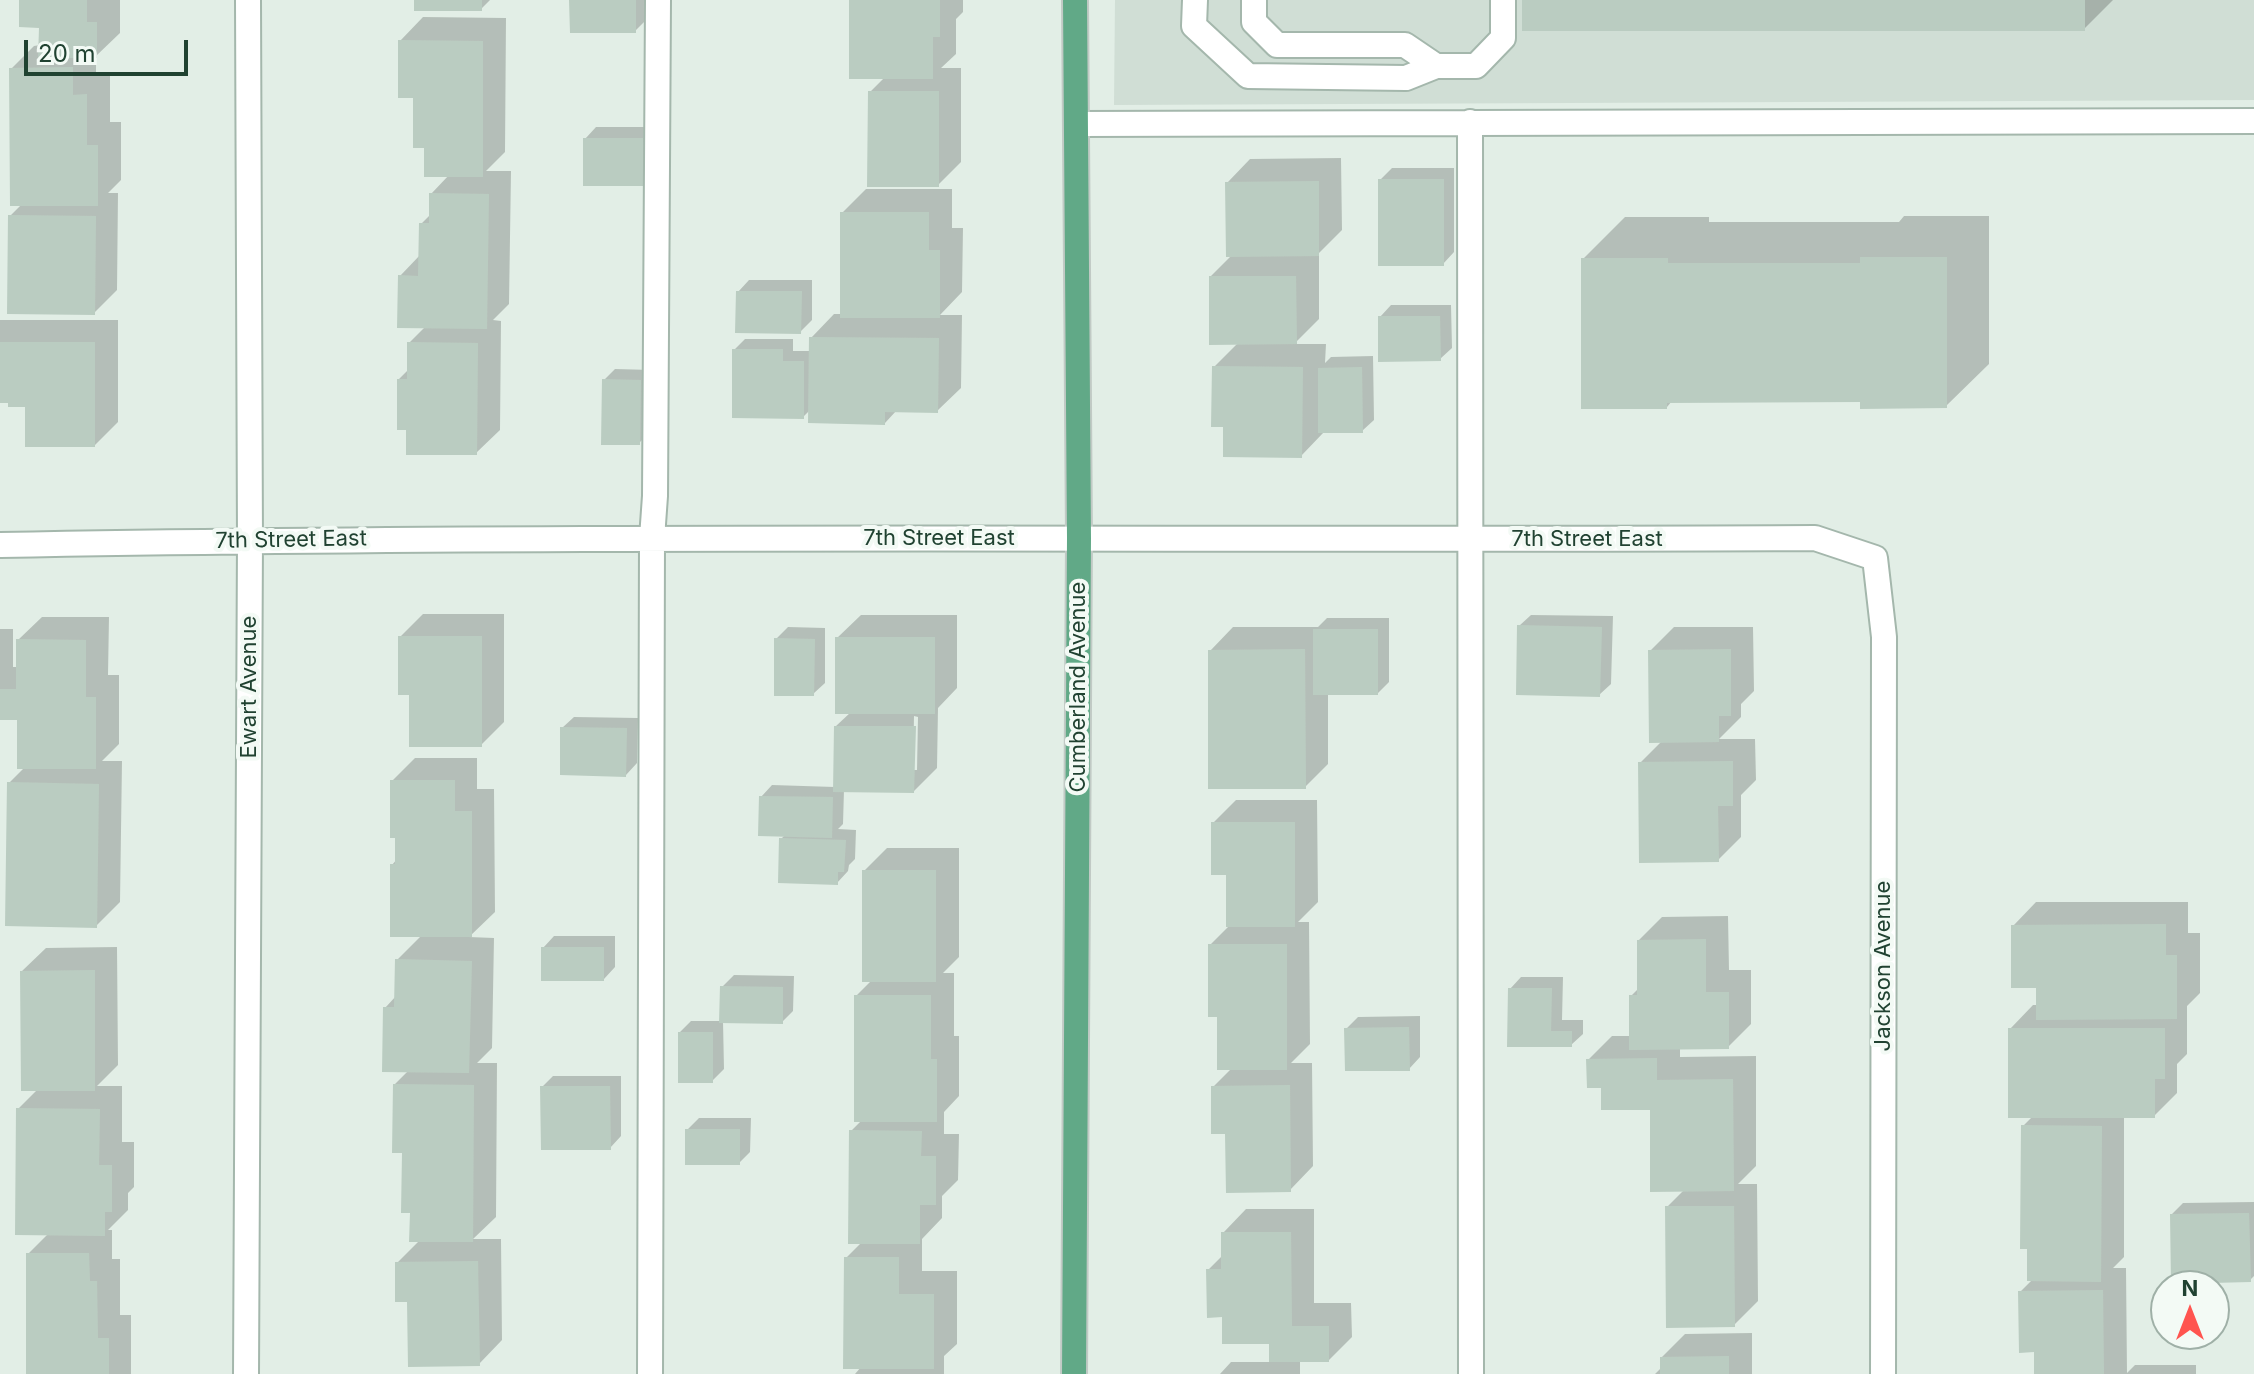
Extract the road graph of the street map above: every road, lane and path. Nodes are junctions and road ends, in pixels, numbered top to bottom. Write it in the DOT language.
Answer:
graph roads {
  1 [pos="248,0"];
  2 [pos="658,0"];
  3 [pos="1075,0"];
  4 [pos="1195,0"];
  5 [pos="1254,0"];
  6 [pos="1503,0"];
  7 [pos="1436,66"];
  8 [pos="2254,121"];
  9 [pos="1470,122"];
  10 [pos="1077,124"];
  11 [pos="652,538"];
  12 [pos="1079,538"];
  13 [pos="250,540"];
  14 [pos="1472,540"];
  15 [pos="0,545"];
  16 [pos="1875,558"];
  17 [pos="246,1374"];
  18 [pos="650,1374"];
  19 [pos="1074,1374"];
  20 [pos="1471,1374"];
  21 [pos="1883,1374"];
  1 -- 13 [label="street, Ewart Avenue"];
  2 -- 11 [label="street"];
  3 -- 10 [label="main road, Cumberland Avenue"];
  4 -- 7 [label="street"];
  5 -- 7 [label="street"];
  6 -- 7 [label="street"];
  8 -- 9 [label="street"];
  9 -- 10 [label="street"];
  9 -- 14 [label="street"];
  10 -- 12 [label="main road, Cumberland Avenue"];
  11 -- 12 [label="street, 7th Street East"];
  11 -- 13 [label="street, 7th Street East"];
  11 -- 18 [label="street"];
  12 -- 14 [label="street, 7th Street East"];
  12 -- 19 [label="main road, Cumberland Avenue"];
  13 -- 15 [label="street, 7th Street East"];
  13 -- 17 [label="street, Ewart Avenue"];
  14 -- 16 [label="street, 7th Street East"];
  14 -- 20 [label="street"];
  16 -- 21 [label="street, Jackson Avenue"];
}
